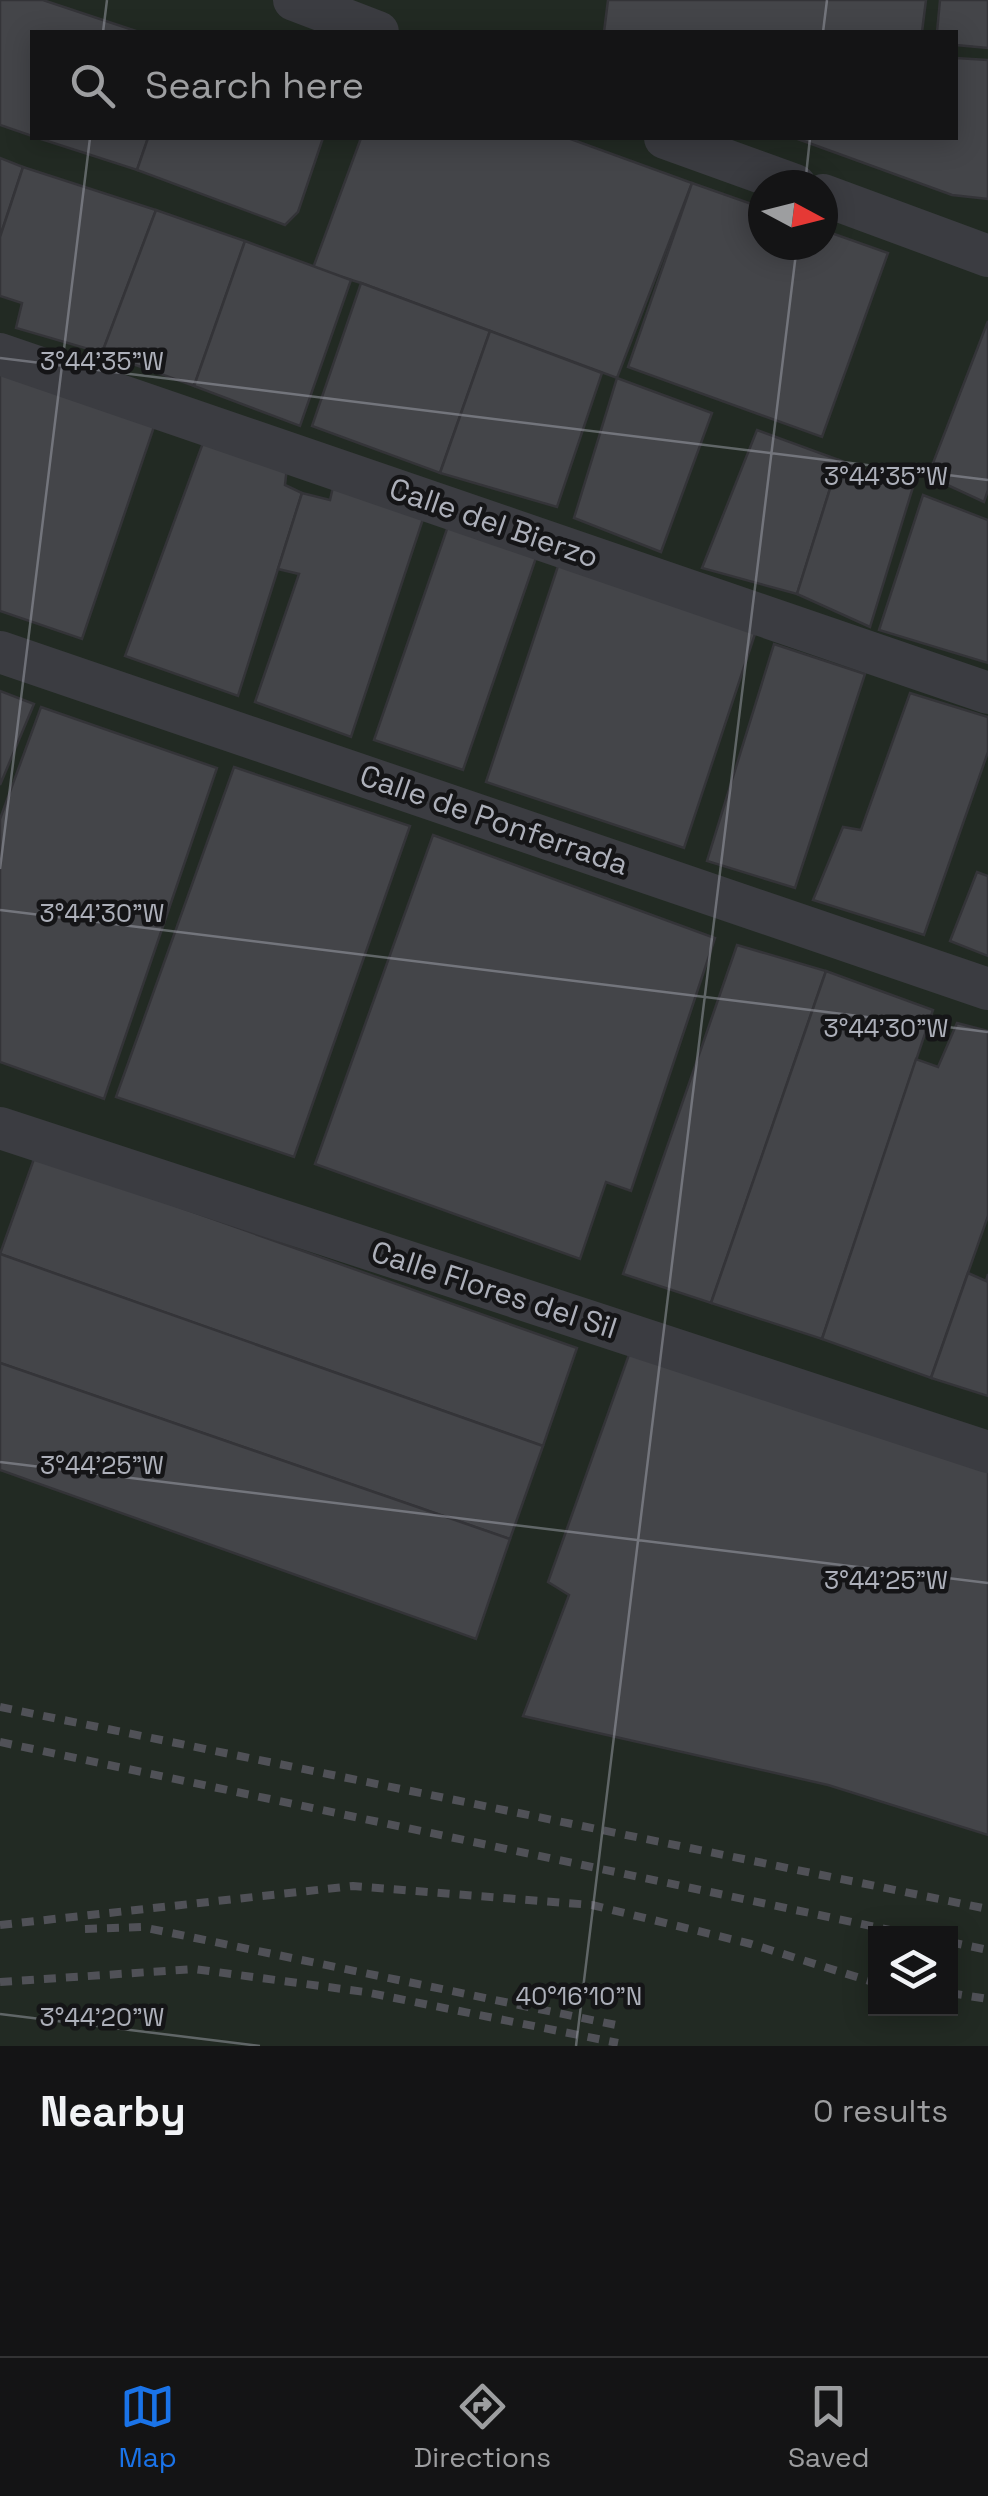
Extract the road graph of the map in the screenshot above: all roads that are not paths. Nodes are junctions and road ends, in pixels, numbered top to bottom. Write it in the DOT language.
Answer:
graph roads {
  1 [pos="297,1"];
  2 [pos="373,30"];
  3 [pos="671,140"];
  4 [pos="754,170"];
  5 [pos="838,201"];
  6 [pos="988,256"];
  7 [pos="0,354"];
  8 [pos="0,652"];
  9 [pos="988,693"];
  10 [pos="988,988"];
  11 [pos="0,1128"];
  12 [pos="988,1452"];
  1 -- 2 [label="street"];
  3 -- 4 [label="street"];
  5 -- 6 [label="street"];
  7 -- 9 [label="street, Calle del Bierzo"];
  8 -- 10 [label="street, Calle de Ponferrada"];
  11 -- 12 [label="street, Calle Flores del Sil"];
}
